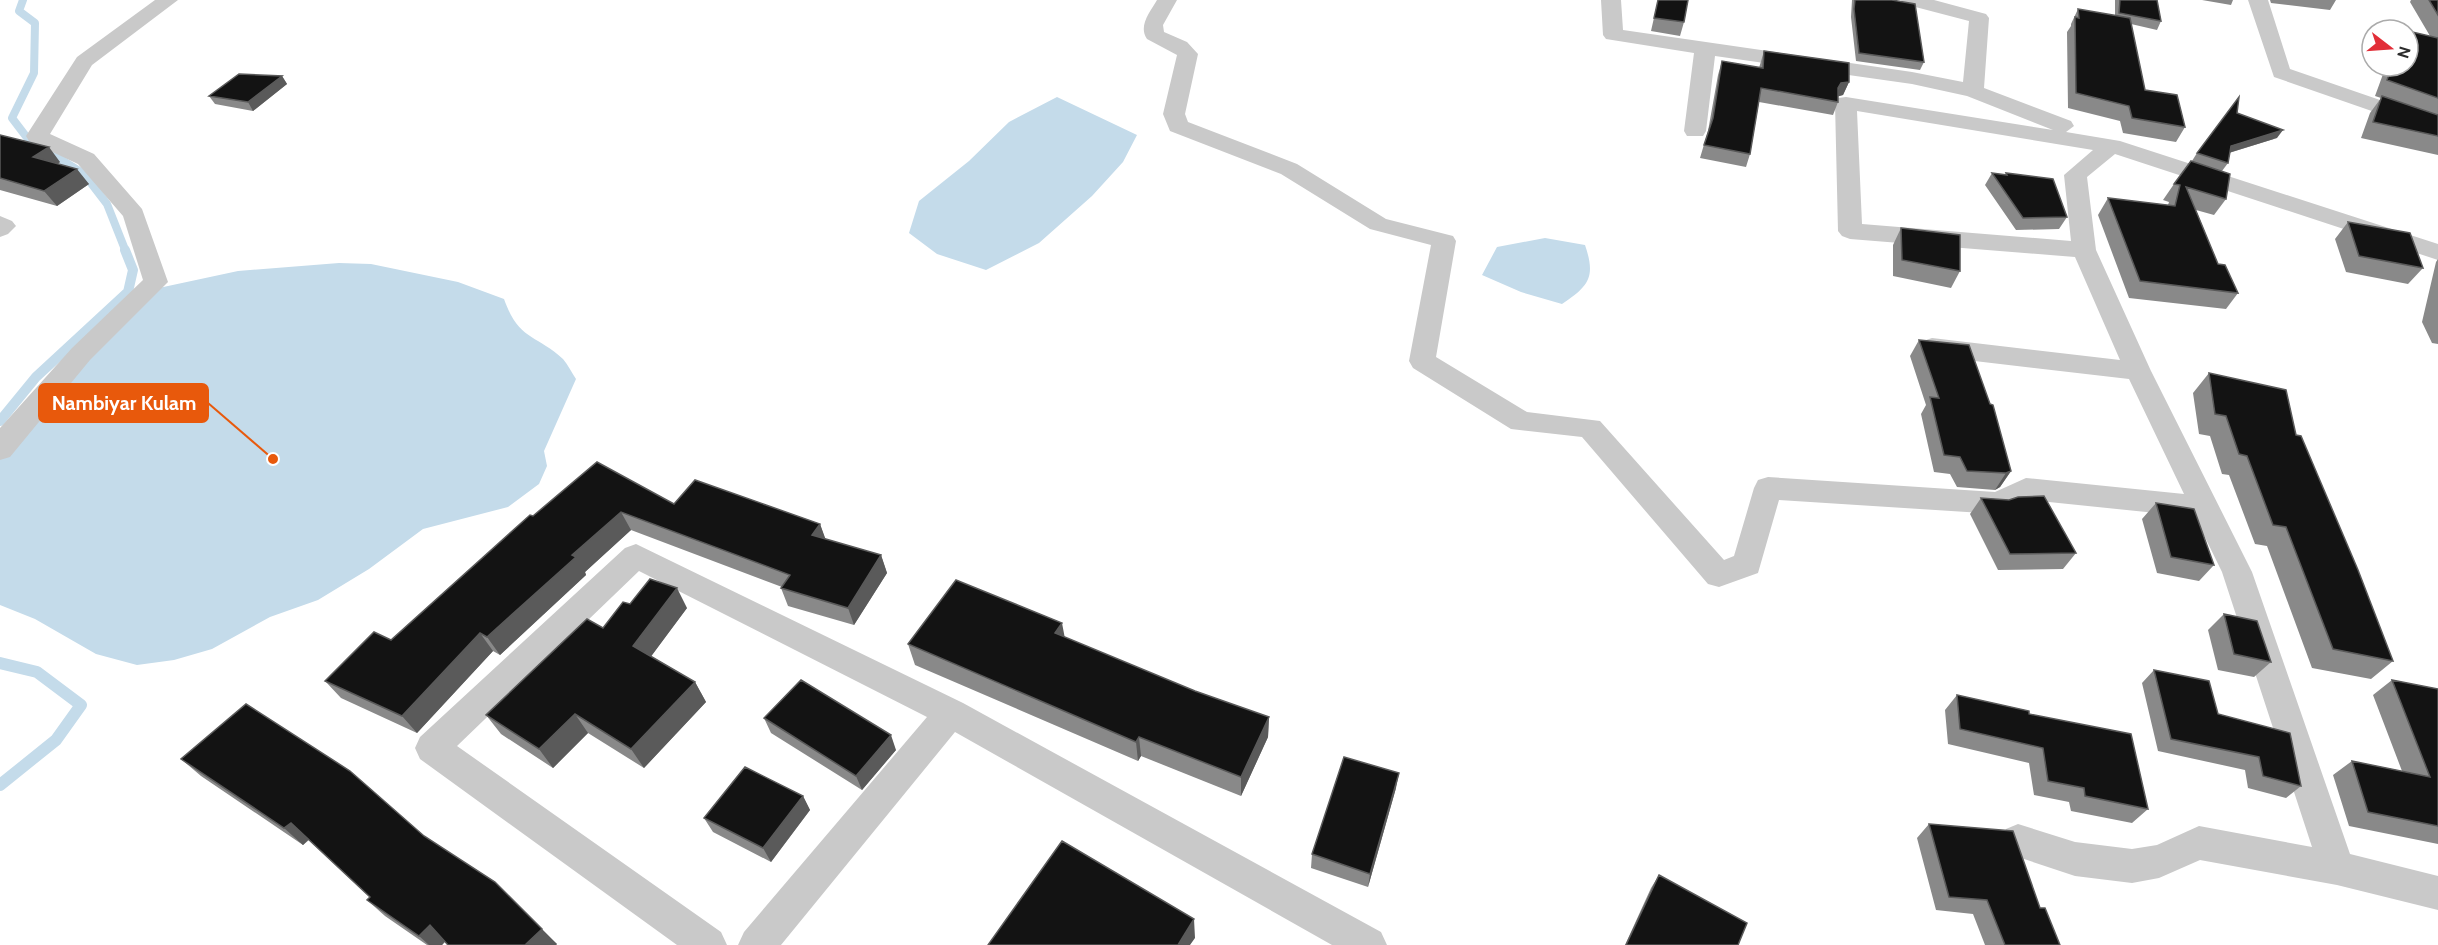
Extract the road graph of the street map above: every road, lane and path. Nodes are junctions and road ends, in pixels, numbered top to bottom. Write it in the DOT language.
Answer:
graph roads {
  1 [pos="168,0"];
  2 [pos="1167,0"];
  3 [pos="1611,0"];
  4 [pos="1911,0"];
  5 [pos="2258,0"];
  6 [pos="1705,49"];
  7 [pos="1973,91"];
  8 [pos="2438,126"];
  9 [pos="1695,131"];
  10 [pos="2112,146"];
  11 [pos="0,224"];
  12 [pos="0,229"];
  13 [pos="2084,250"];
  14 [pos="2438,252"];
  15 [pos="1932,347"];
  16 [pos="2138,371"];
  17 [pos="0,450"];
  18 [pos="2206,507"];
  19 [pos="951,713"];
  20 [pos="2018,841"];
  21 [pos="2337,868"];
  22 [pos="2438,893"];
  23 [pos="708,945"];
  24 [pos="757,945"];
  25 [pos="1368,945"];
  1 -- 17 [label="street"];
  2 -- 18 [label="street"];
  3 -- 6 [label="street"];
  4 -- 7 [label="street"];
  5 -- 8 [label="street"];
  6 -- 7 [label="street"];
  6 -- 9 [label="street"];
  7 -- 10 [label="street"];
  10 -- 13 [label="street"];
  10 -- 13 [label="street"];
  10 -- 14 [label="street"];
  11 -- 12 [label="street"];
  13 -- 16 [label="street"];
  15 -- 16 [label="street"];
  16 -- 18 [label="street"];
  18 -- 21 [label="street"];
  19 -- 23 [label="street"];
  19 -- 24 [label="street"];
  19 -- 25 [label="street"];
  20 -- 21 [label="street"];
  21 -- 22 [label="street"];
}
